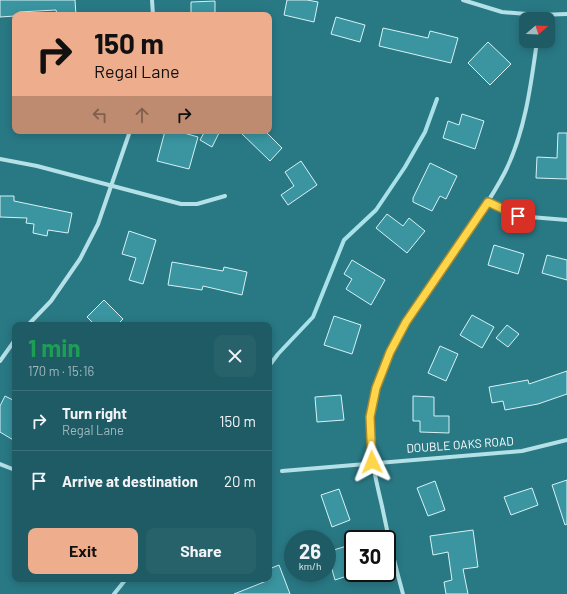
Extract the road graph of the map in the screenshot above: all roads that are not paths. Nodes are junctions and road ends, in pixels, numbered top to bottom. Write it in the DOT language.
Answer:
graph roads {
  1 [pos="152,0"];
  2 [pos="463,0"];
  3 [pos="153,12"];
  4 [pos="519,14"];
  5 [pos="567,14"];
  6 [pos="555,15"];
  7 [pos="536,48"];
  8 [pos="129,134"];
  9 [pos="0,160"];
  10 [pos="110,186"];
  11 [pos="225,196"];
  12 [pos="488,202"];
  13 [pos="567,220"];
  14 [pos="31,322"];
  15 [pos="12,344"];
  16 [pos="0,361"];
  17 [pos="567,440"];
  18 [pos="372,462"];
  19 [pos="0,464"];
  20 [pos="12,469"];
  21 [pos="282,470"];
  22 [pos="403,594"];
  1 -- 3 [label="street"];
  2 -- 4 [label="street"];
  5 -- 6 [label="street"];
  7 -- 12 [label="street"];
  8 -- 10 [label="street"];
  9 -- 10 [label="street"];
  10 -- 11 [label="street"];
  10 -- 14 [label="street"];
  12 -- 13 [label="street"];
  12 -- 18 [label="street"];
  15 -- 16 [label="street"];
  17 -- 18 [label="street, DOUBLE OAKS ROAD"];
  18 -- 21 [label="street, DOUBLE OAKS ROAD"];
  18 -- 22 [label="street"];
  19 -- 20 [label="street"];
}
